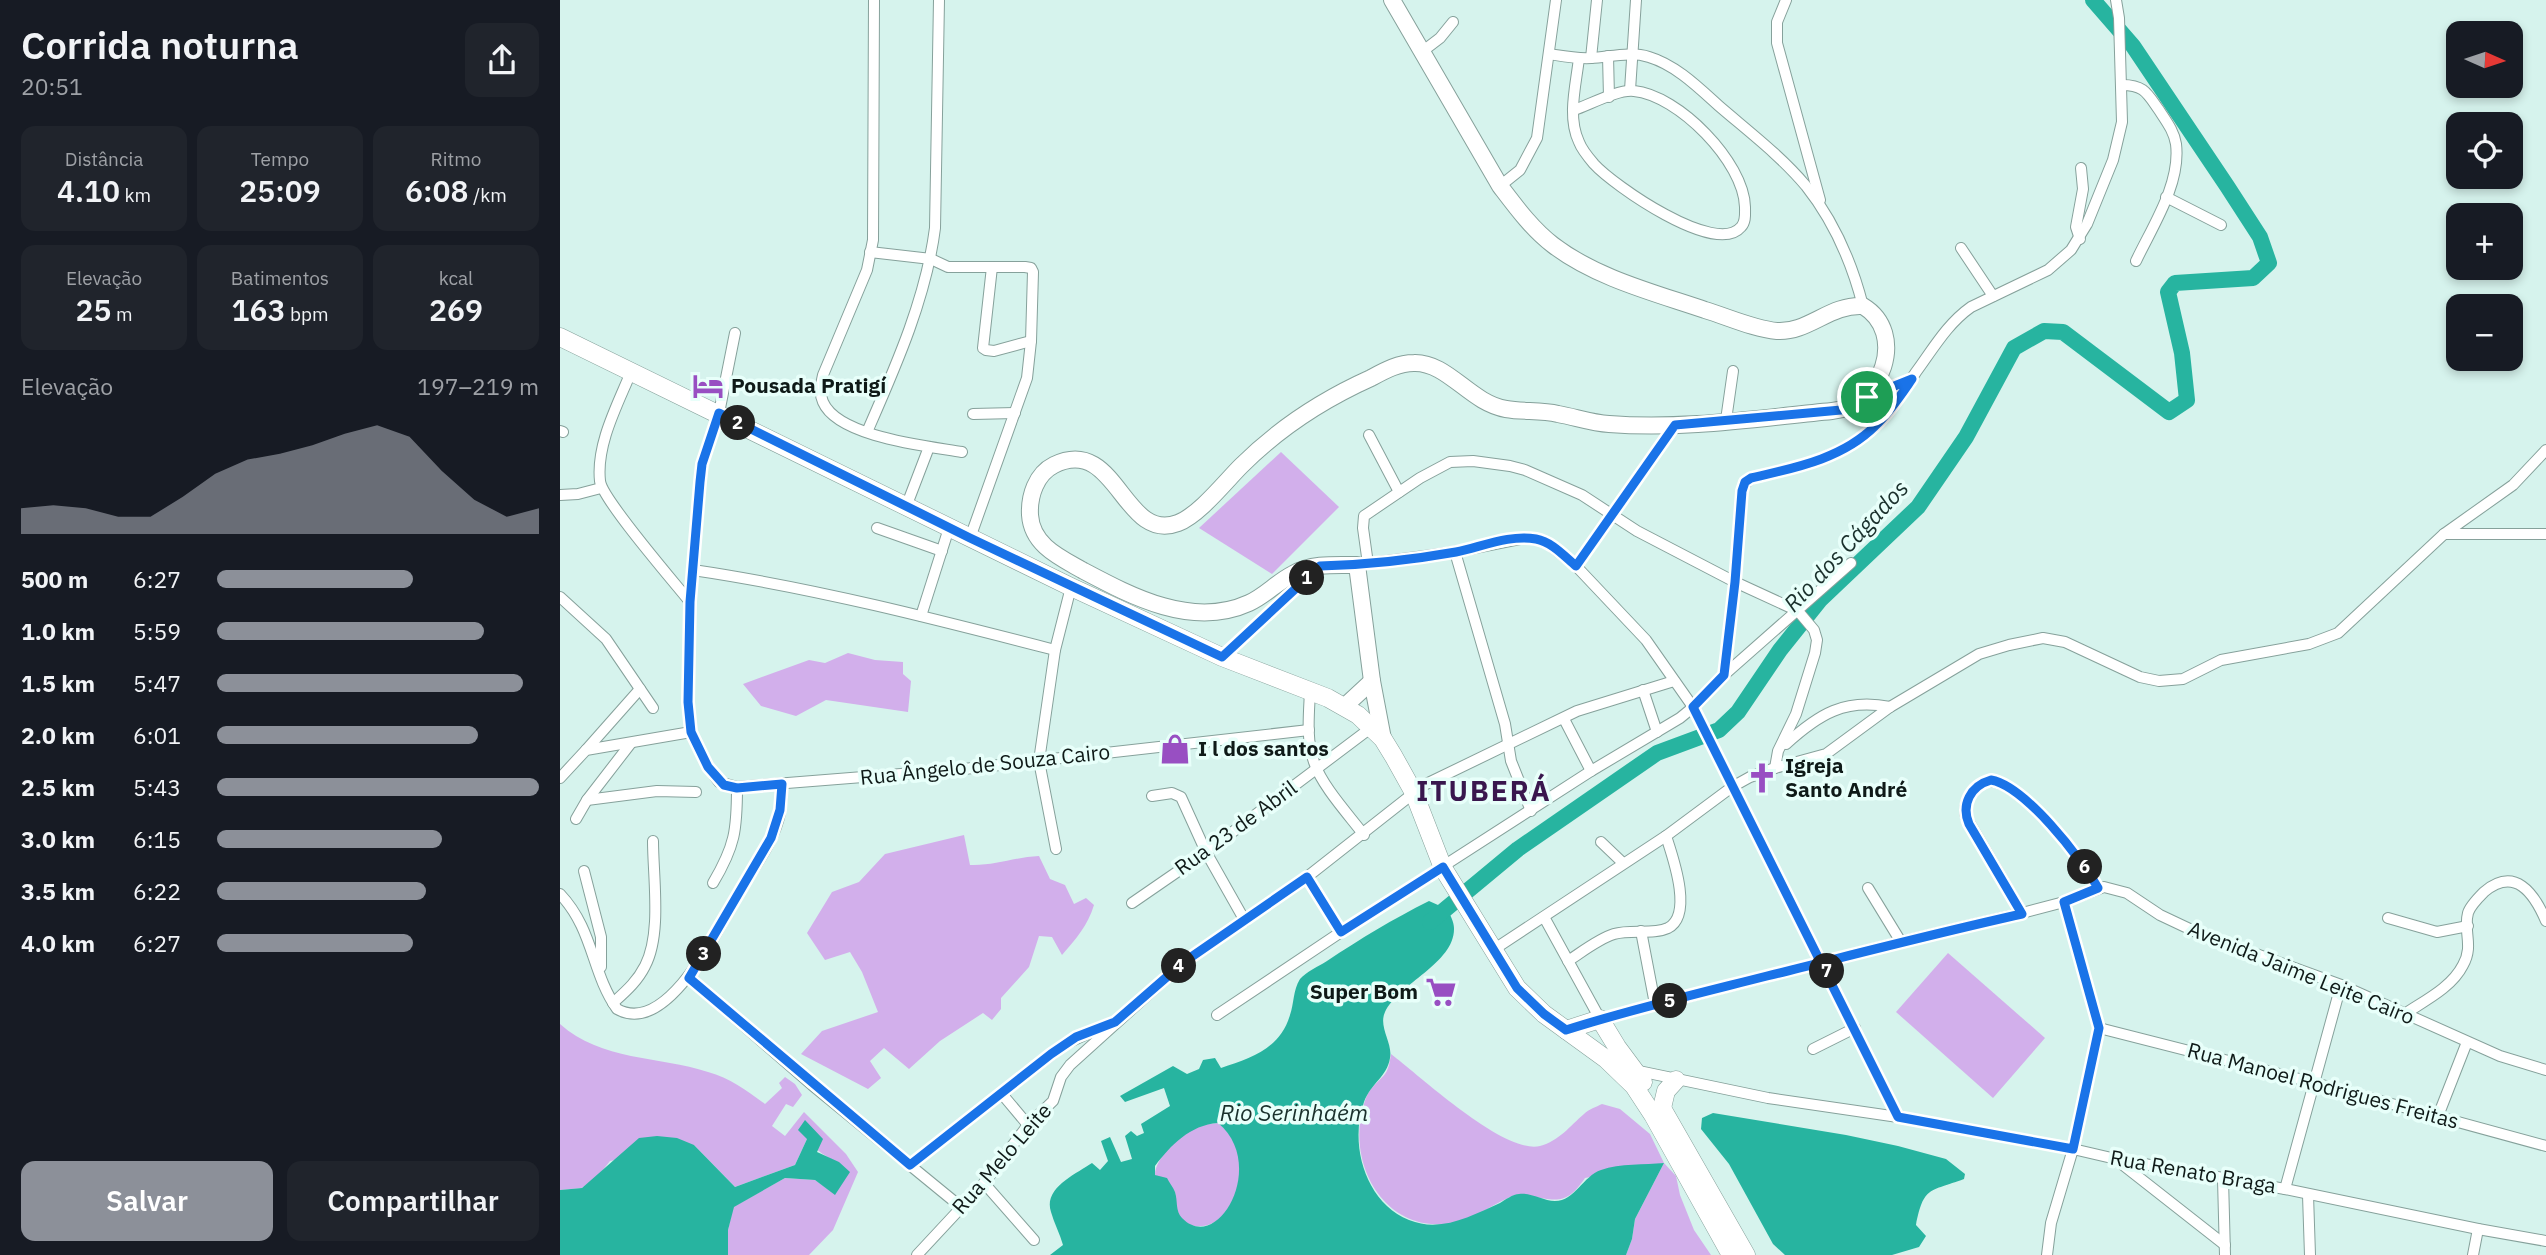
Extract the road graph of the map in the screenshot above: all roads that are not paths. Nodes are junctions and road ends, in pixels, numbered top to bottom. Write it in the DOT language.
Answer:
graph roads {
  1 [pos="874,0"];
  2 [pos="939,0"];
  3 [pos="1392,0"];
  4 [pos="1556,0"];
  5 [pos="1597,0"];
  6 [pos="1636,0"];
  7 [pos="1786,0"];
  8 [pos="2116,0"];
  9 [pos="1453,22"];
  10 [pos="1423,51"];
  11 [pos="1549,54"];
  12 [pos="1631,54"];
  13 [pos="1608,56"];
  14 [pos="1585,58"];
  15 [pos="2122,85"];
  16 [pos="1630,90"];
  17 [pos="1609,97"];
  18 [pos="1574,110"];
  19 [pos="2081,168"];
  20 [pos="1500,186"];
  21 [pos="2166,197"];
  22 [pos="1822,208"];
  23 [pos="2221,225"];
  24 [pos="2080,239"];
  25 [pos="1961,248"];
  26 [pos="870,251"];
  27 [pos="931,259"];
  28 [pos="2136,261"];
  29 [pos="992,267"];
  30 [pos="1993,296"];
  31 [pos="1863,306"];
  32 [pos="736,333"];
  33 [pos="560,337"];
  34 [pos="1031,341"];
  35 [pos="1733,371"];
  36 [pos="631,372"];
  37 [pos="1912,379"];
  38 [pos="1867,397"];
  39 [pos="719,413"];
  40 [pos="1015,413"];
  41 [pos="973,414"];
  42 [pos="1726,421"];
  43 [pos="1675,425"];
  44 [pos="867,432"];
  45 [pos="1369,435"];
  46 [pos="929,447"];
  47 [pos="2546,450"];
  48 [pos="962,452"];
  49 [pos="601,488"];
  50 [pos="1399,492"];
  51 [pos="560,495"];
  52 [pos="906,507"];
  53 [pos="1611,513"];
  54 [pos="877,528"];
  55 [pos="949,528"];
  56 [pos="2444,534"];
  57 [pos="2546,534"];
  58 [pos="970,538"];
  59 [pos="942,551"];
  60 [pos="1455,552"];
  61 [pos="1851,563"];
  62 [pos="1362,564"];
  63 [pos="1320,566"];
  64 [pos="1576,566"];
  65 [pos="693,570"];
  66 [pos="1735,582"];
  67 [pos="1071,587"];
  68 [pos="560,597"];
  69 [pos="690,602"];
  70 [pos="1799,612"];
  71 [pos="921,616"];
  72 [pos="1055,650"];
  73 [pos="1222,657"];
  74 [pos="1724,675"];
  75 [pos="1372,681"];
  76 [pos="1674,681"];
  77 [pos="640,689"];
  78 [pos="1643,690"];
  79 [pos="1310,691"];
  80 [pos="1345,706"];
  81 [pos="1693,707"];
  82 [pos="1890,707"];
  83 [pos="653,708"];
  84 [pos="1564,719"];
  85 [pos="1309,730"];
  86 [pos="691,732"];
  87 [pos="1657,732"];
  88 [pos="1378,733"];
  89 [pos="631,743"];
  90 [pos="1508,746"];
  91 [pos="586,750"];
  92 [pos="1778,751"];
  93 [pos="1039,761"];
  94 [pos="1775,768"];
  95 [pos="1316,769"];
  96 [pos="1591,771"];
  97 [pos="560,778"];
  98 [pos="782,784"];
  99 [pos="1730,784"];
  100 [pos="737,788"];
  101 [pos="696,792"];
  102 [pos="1414,793"];
  103 [pos="1152,796"];
  104 [pos="587,800"];
  105 [pos="1531,810"];
  106 [pos="576,819"];
  107 [pos="1364,835"];
  108 [pos="1666,836"];
  109 [pos="653,841"];
  110 [pos="1601,842"];
  111 [pos="1056,849"];
  112 [pos="1206,852"];
  113 [pos="1623,863"];
  114 [pos="1445,870"];
  115 [pos="584,871"];
  116 [pos="1307,877"];
  117 [pos="713,883"];
  118 [pos="1868,888"];
  119 [pos="2098,888"];
  120 [pos="560,894"];
  121 [pos="2064,902"];
  122 [pos="1132,903"];
  123 [pos="2022,914"];
  124 [pos="1544,917"];
  125 [pos="2388,918"];
  126 [pos="1245,921"];
  127 [pos="2546,921"];
  128 [pos="2468,926"];
  129 [pos="1641,931"];
  130 [pos="1341,932"];
  131 [pos="1901,942"];
  132 [pos="1489,943"];
  133 [pos="1568,961"];
  134 [pos="1823,962"];
  135 [pos="600,974"];
  136 [pos="689,978"];
  137 [pos="2341,985"];
  138 [pos="612,1003"];
  139 [pos="1655,1004"];
  140 [pos="2406,1013"];
  141 [pos="1217,1015"];
  142 [pos="1600,1019"];
  143 [pos="1115,1022"];
  144 [pos="1855,1028"];
  145 [pos="2099,1028"];
  146 [pos="1566,1030"];
  147 [pos="2467,1042"];
  148 [pos="1813,1049"];
  149 [pos="1634,1070"];
  150 [pos="2546,1070"];
  151 [pos="1676,1080"];
  152 [pos="2315,1083"];
  153 [pos="1002,1094"];
  154 [pos="1662,1108"];
  155 [pos="2438,1116"];
  156 [pos="1898,1117"];
  157 [pos="1028,1125"];
  158 [pos="2546,1146"];
  159 [pos="2073,1149"];
  160 [pos="2116,1159"];
  161 [pos="910,1165"];
  162 [pos="2223,1179"];
  163 [pos="984,1183"];
  164 [pos="2285,1189"];
  165 [pos="2308,1195"];
  166 [pos="961,1207"];
  167 [pos="2478,1229"];
  168 [pos="1034,1240"];
  169 [pos="2546,1241"];
  170 [pos="2225,1250"];
  171 [pos="917,1255"];
  172 [pos="1731,1255"];
  173 [pos="1746,1255"];
  174 [pos="2047,1255"];
  175 [pos="2310,1255"];
  176 [pos="2473,1255"];
  1 -- 26 [label="street"];
  2 -- 27 [label="street"];
  3 -- 10 [label="main road"];
  4 -- 11 [label="street"];
  5 -- 14 [label="street"];
  6 -- 12 [label="street"];
  7 -- 22 [label="street"];
  8 -- 15 [label="street"];
  9 -- 10 [label="street"];
  10 -- 20 [label="main road"];
  11 -- 14 [label="street"];
  11 -- 20 [label="street"];
  12 -- 13 [label="street"];
  12 -- 16 [label="street"];
  12 -- 22 [label="street"];
  13 -- 14 [label="street"];
  13 -- 17 [label="street"];
  14 -- 18 [label="street"];
  15 -- 21 [label="street"];
  15 -- 24 [label="street"];
  16 -- 17 [label="street"];
  16 -- 18 [label="street"];
  17 -- 18 [label="street"];
  19 -- 24 [label="street"];
  20 -- 31 [label="main road"];
  21 -- 23 [label="street"];
  21 -- 28 [label="street"];
  22 -- 31 [label="street"];
  24 -- 30 [label="street"];
  25 -- 30 [label="street"];
  26 -- 27 [label="street"];
  26 -- 44 [label="street"];
  27 -- 29 [label="street"];
  27 -- 44 [label="street"];
  29 -- 34 [label="street"];
  29 -- 34 [label="street"];
  30 -- 37 [label="street"];
  31 -- 38 [label="main road"];
  32 -- 39 [label="street"];
  33 -- 36 [label="main road"];
  34 -- 40 [label="street"];
  35 -- 42 [label="street"];
  36 -- 39 [label="main road"];
  36 -- 49 [label="street"];
  37 -- 38 [label="street"];
  37 -- 66 [label="street"];
  38 -- 42 [label="main road"];
  39 -- 52 [label="main road"];
  39 -- 65 [label="street"];
  40 -- 41 [label="street"];
  40 -- 58 [label="street"];
  42 -- 43 [label="main road"];
  43 -- 53 [label="street"];
  43 -- 63 [label="main road"];
  44 -- 46 [label="street"];
  45 -- 50 [label="street"];
  46 -- 48 [label="street"];
  46 -- 52 [label="street"];
  47 -- 56 [label="street"];
  49 -- 51 [label="street"];
  49 -- 69 [label="street"];
  50 -- 53 [label="street"];
  50 -- 62 [label="street"];
  52 -- 55 [label="main road"];
  53 -- 64 [label="street"];
  53 -- 66 [label="street"];
  54 -- 59 [label="street"];
  55 -- 58 [label="main road"];
  55 -- 59 [label="street"];
  56 -- 57 [label="street"];
  56 -- 82 [label="street"];
  58 -- 67 [label="main road"];
  59 -- 71 [label="street"];
  60 -- 62 [label="street"];
  60 -- 64 [label="street"];
  60 -- 90 [label="street"];
  61 -- 70 [label="street"];
  62 -- 63 [label="main road"];
  62 -- 75 [label="main road"];
  63 -- 73 [label="street"];
  64 -- 76 [label="street"];
  65 -- 69 [label="street"];
  65 -- 71 [label="street"];
  66 -- 70 [label="street"];
  66 -- 74 [label="street"];
  67 -- 72 [label="street"];
  67 -- 73 [label="main road"];
  68 -- 77 [label="street"];
  69 -- 86 [label="street"];
  70 -- 74 [label="street"];
  70 -- 92 [label="street"];
  71 -- 72 [label="street"];
  72 -- 93 [label="street"];
  73 -- 79 [label="main road"];
  74 -- 81 [label="street"];
  75 -- 80 [label="main road"];
  75 -- 88 [label="main road"];
  76 -- 78 [label="street, Rua Melo Leite"];
  76 -- 81 [label="street"];
  77 -- 83 [label="street"];
  77 -- 91 [label="street"];
  78 -- 84 [label="street, Rua Melo Leite"];
  78 -- 87 [label="street"];
  79 -- 80 [label="main road"];
  79 -- 85 [label="street"];
  80 -- 88 [label="main road"];
  81 -- 87 [label="street"];
  81 -- 99 [label="street"];
  82 -- 92 [label="street"];
  82 -- 94 [label="street"];
  84 -- 90 [label="street, Rua Melo Leite"];
  84 -- 96 [label="street"];
  85 -- 93 [label="street, Rua Ângelo de Souza Cairo"];
  85 -- 95 [label="street"];
  86 -- 89 [label="street"];
  86 -- 100 [label="street"];
  87 -- 96 [label="street"];
  88 -- 95 [label="street, Rua 23 de Abril"];
  88 -- 102 [label="main road"];
  89 -- 91 [label="street"];
  89 -- 104 [label="street"];
  90 -- 102 [label="street, Rua Melo Leite"];
  90 -- 105 [label="street"];
  91 -- 97 [label="street"];
  92 -- 94 [label="street"];
  93 -- 98 [label="street, Rua Ângelo de Souza Cairo"];
  93 -- 111 [label="street"];
  94 -- 99 [label="street"];
  95 -- 107 [label="street"];
  95 -- 112 [label="street, Rua 23 de Abril"];
  96 -- 105 [label="street"];
  98 -- 100 [label="street, Rua Ângelo de Souza Cairo"];
  98 -- 136 [label="street"];
  99 -- 108 [label="street"];
  99 -- 134 [label="street"];
  100 -- 117 [label="street"];
  101 -- 104 [label="street"];
  102 -- 107 [label="street, Rua Melo Leite"];
  102 -- 114 [label="main road"];
  103 -- 112 [label="street"];
  104 -- 106 [label="street"];
  105 -- 114 [label="street"];
  107 -- 116 [label="street, Rua Melo Leite"];
  108 -- 113 [label="street"];
  108 -- 129 [label="street"];
  109 -- 138 [label="street"];
  110 -- 113 [label="street"];
  112 -- 122 [label="street, Rua 23 de Abril"];
  112 -- 126 [label="street"];
  113 -- 124 [label="street"];
  114 -- 130 [label="street"];
  114 -- 132 [label="main road"];
  115 -- 135 [label="street"];
  116 -- 126 [label="street, Rua Melo Leite"];
  116 -- 130 [label="street"];
  118 -- 131 [label="street"];
  119 -- 121 [label="street"];
  119 -- 123 [label="street"];
  119 -- 137 [label="street, Avenida Jaime Leite Cairo"];
  120 -- 135 [label="street"];
  121 -- 123 [label="street"];
  121 -- 145 [label="street"];
  123 -- 131 [label="street"];
  124 -- 132 [label="street"];
  124 -- 133 [label="street"];
  125 -- 128 [label="street"];
  126 -- 143 [label="street, Rua Melo Leite"];
  127 -- 128 [label="street"];
  128 -- 140 [label="street"];
  129 -- 133 [label="street"];
  129 -- 139 [label="street"];
  130 -- 141 [label="street"];
  131 -- 134 [label="street"];
  132 -- 146 [label="main road"];
  133 -- 142 [label="street"];
  134 -- 139 [label="street"];
  134 -- 144 [label="street"];
  135 -- 138 [label="street"];
  136 -- 138 [label="street"];
  136 -- 161 [label="street"];
  137 -- 140 [label="street, Avenida Jaime Leite Cairo"];
  137 -- 152 [label="street"];
  139 -- 142 [label="street"];
  140 -- 147 [label="street, Avenida Jaime Leite Cairo"];
  142 -- 146 [label="main road"];
  142 -- 149 [label="main road"];
  143 -- 153 [label="street"];
  143 -- 157 [label="street, Rua Melo Leite"];
  144 -- 148 [label="street"];
  144 -- 156 [label="street"];
  145 -- 152 [label="street, Rua Manoel Rodrigues Freitas"];
  145 -- 159 [label="street"];
  146 -- 172 [label="main road"];
  147 -- 150 [label="street, Avenida Jaime Leite Cairo"];
  147 -- 155 [label="street"];
  149 -- 151 [label="street, Rua Renato Braga"];
  149 -- 154 [label="main road"];
  151 -- 154 [label="main road"];
  151 -- 156 [label="street, Rua Renato Braga"];
  152 -- 155 [label="street, Rua Manoel Rodrigues Freitas"];
  152 -- 164 [label="street"];
  153 -- 157 [label="street"];
  153 -- 161 [label="street"];
  154 -- 173 [label="main road"];
  155 -- 158 [label="street, Rua Manoel Rodrigues Freitas"];
  156 -- 159 [label="street, Rua Renato Braga"];
  157 -- 163 [label="street, Rua Melo Leite"];
  159 -- 160 [label="street, Rua Renato Braga"];
  159 -- 174 [label="street"];
  160 -- 162 [label="street, Rua Renato Braga"];
  160 -- 170 [label="street"];
  161 -- 166 [label="street"];
  162 -- 164 [label="street, Rua Renato Braga"];
  162 -- 170 [label="street"];
  163 -- 166 [label="street, Rua Melo Leite"];
  163 -- 168 [label="street"];
  164 -- 165 [label="street, Rua Renato Braga"];
  165 -- 167 [label="street, Rua Renato Braga"];
  165 -- 175 [label="street"];
  166 -- 171 [label="street, Rua Melo Leite"];
  167 -- 169 [label="street, Rua Renato Braga"];
  167 -- 176 [label="street"];
}
